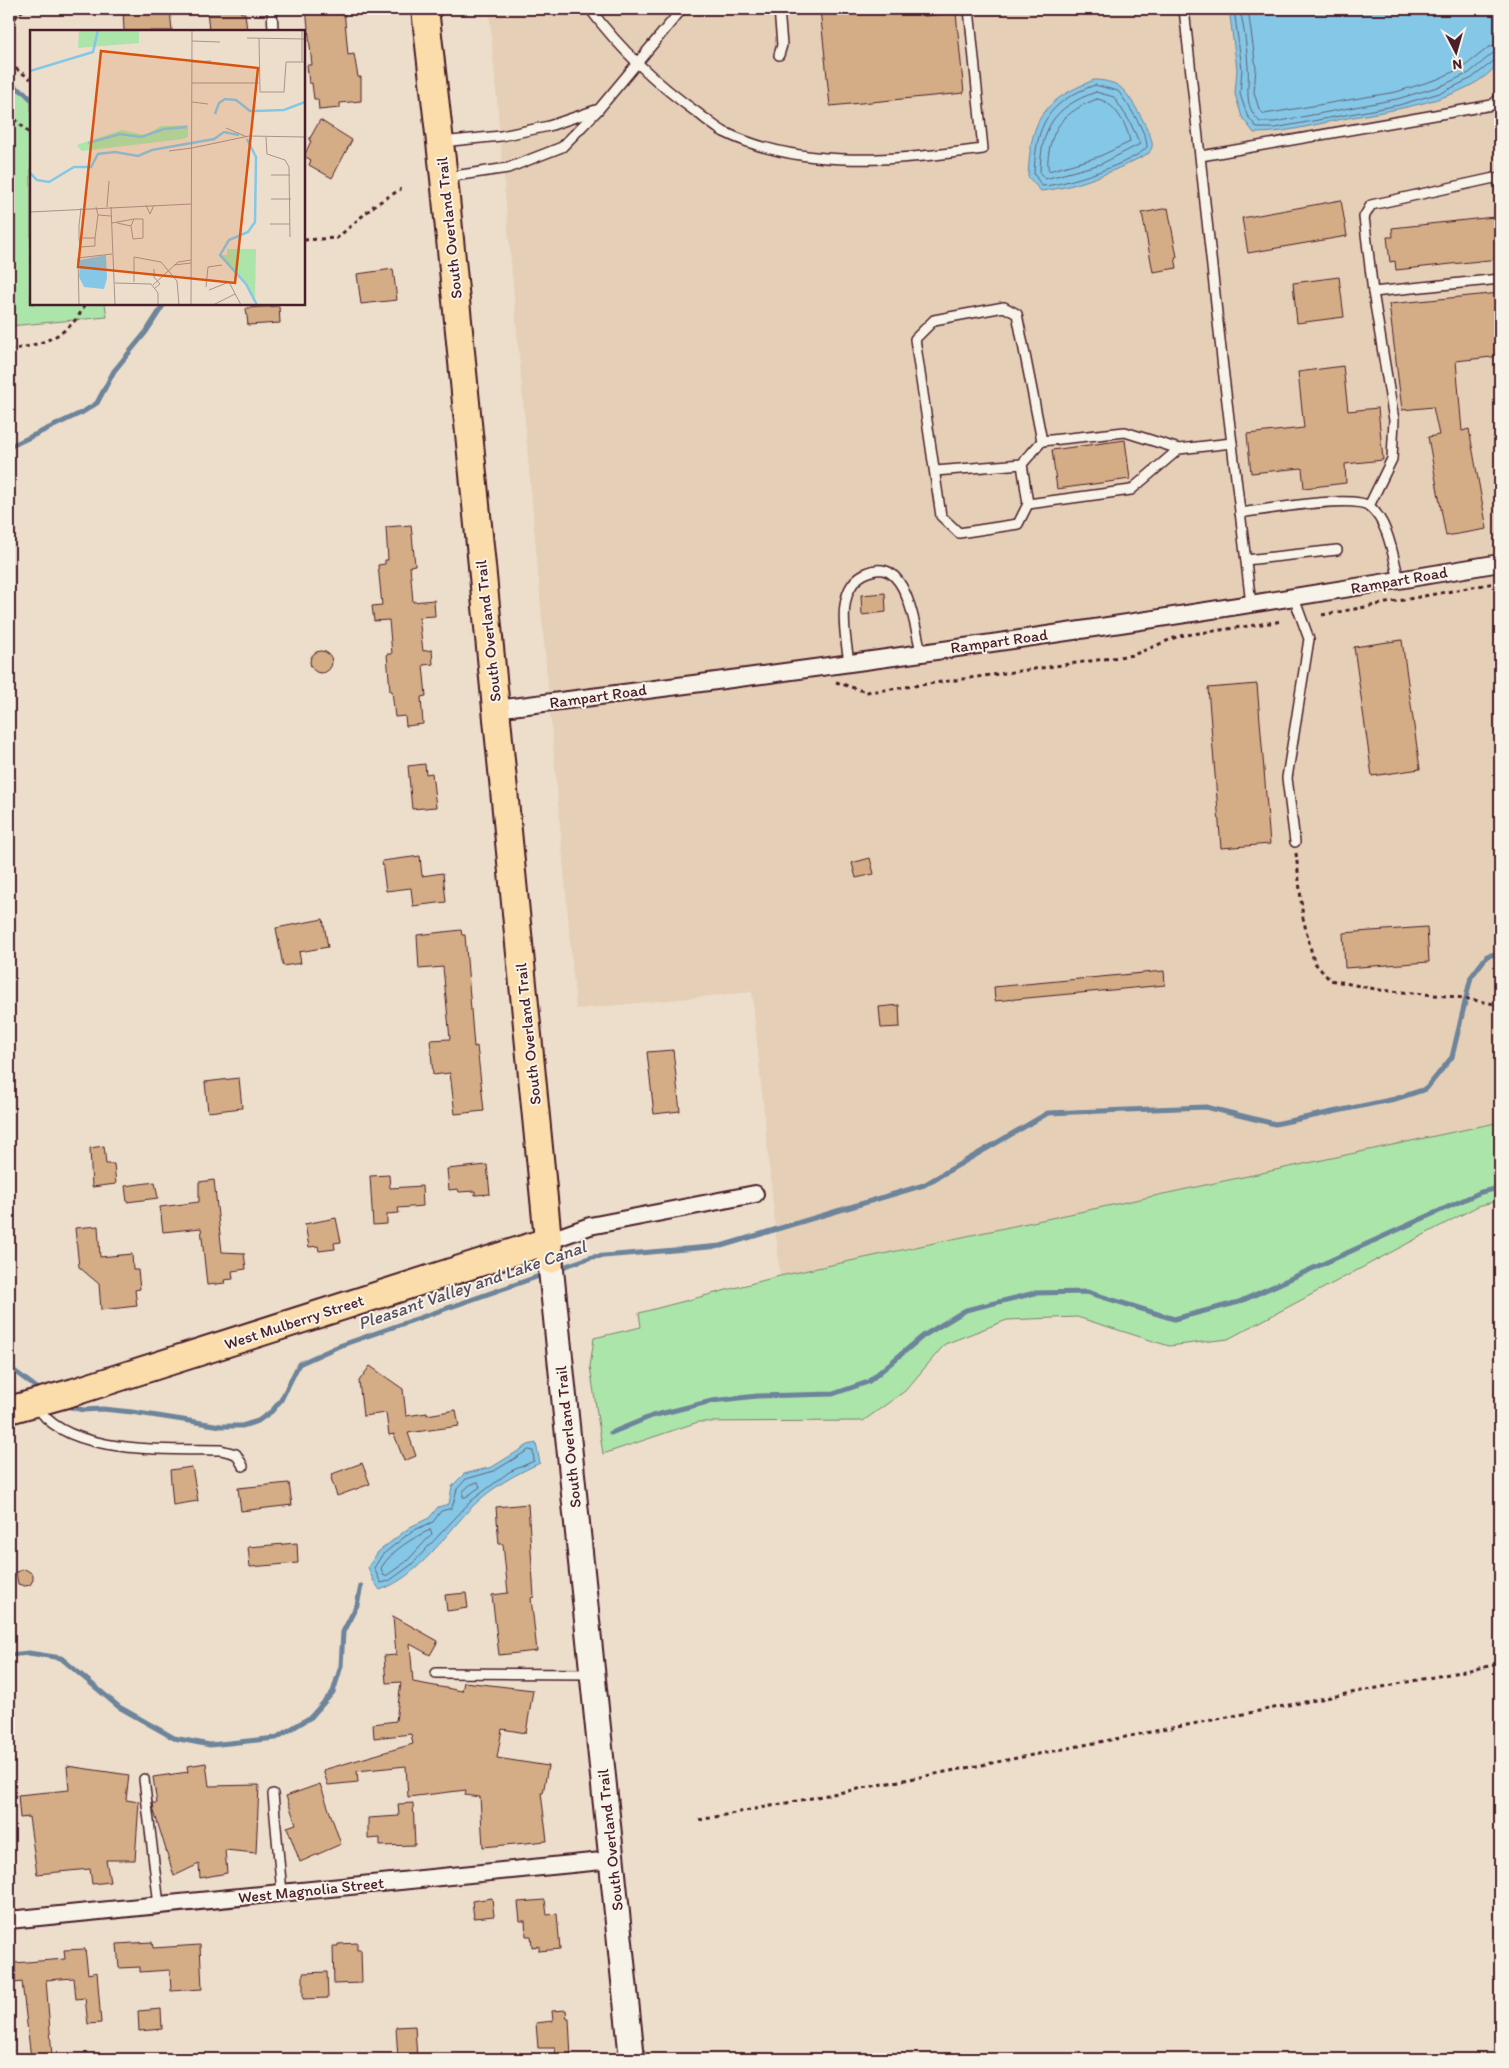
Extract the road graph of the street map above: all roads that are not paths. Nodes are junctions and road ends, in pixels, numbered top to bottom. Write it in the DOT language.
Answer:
graph roads {
  1 [pos="272,9"];
  2 [pos="425,9"];
  3 [pos="590,9"];
  4 [pos="682,9"];
  5 [pos="778,9"];
  6 [pos="969,9"];
  7 [pos="1184,9"];
  8 [pos="273,30"];
  9 [pos="779,55"];
  10 [pos="638,63"];
  11 [pos="1500,98"];
  12 [pos="599,109"];
  13 [pos="440,142"];
  14 [pos="1200,156"];
  15 [pos="444,178"];
  16 [pos="1500,182"];
  17 [pos="1500,279"];
  18 [pos="1373,292"];
  19 [pos="1042,441"];
  20 [pos="1232,443"];
  21 [pos="1178,449"];
  22 [pos="1022,464"];
  23 [pos="934,471"];
  24 [pos="1028,504"];
  25 [pos="1368,506"];
  26 [pos="1240,513"];
  27 [pos="1337,550"];
  28 [pos="1246,560"];
  29 [pos="1500,563"];
  30 [pos="1399,580"];
  31 [pos="1294,598"];
  32 [pos="1251,604"];
  33 [pos="921,652"];
  34 [pos="849,662"];
  35 [pos="496,709"];
  36 [pos="1295,842"];
  37 [pos="755,1194"];
  38 [pos="550,1262"];
  39 [pos="41,1403"];
  40 [pos="9,1410"];
  41 [pos="243,1466"];
  42 [pos="436,1673"];
  43 [pos="593,1674"];
  44 [pos="144,1779"];
  45 [pos="273,1794"];
  46 [pos="612,1860"];
  47 [pos="282,1893"];
  48 [pos="158,1905"];
  49 [pos="9,1920"];
  50 [pos="628,2059"];
  1 -- 8 [label="lane"];
  2 -- 13 [label="main road, South Overland Trail"];
  3 -- 10 [label="lane"];
  4 -- 10 [label="lane"];
  5 -- 9 [label="lane"];
  6 -- 10 [label="lane"];
  7 -- 14 [label="lane"];
  10 -- 12 [label="lane"];
  11 -- 14 [label="lane"];
  12 -- 13 [label="lane"];
  12 -- 15 [label="lane"];
  13 -- 15 [label="main road, South Overland Trail"];
  14 -- 20 [label="lane"];
  15 -- 35 [label="main road, South Overland Trail"];
  16 -- 18 [label="lane"];
  17 -- 18 [label="lane"];
  18 -- 25 [label="lane"];
  19 -- 21 [label="lane"];
  19 -- 22 [label="lane"];
  19 -- 23 [label="lane"];
  20 -- 21 [label="lane"];
  20 -- 26 [label="lane"];
  21 -- 24 [label="lane"];
  22 -- 23 [label="lane"];
  22 -- 24 [label="lane"];
  23 -- 24 [label="lane"];
  25 -- 26 [label="lane"];
  25 -- 30 [label="lane"];
  26 -- 28 [label="lane"];
  27 -- 28 [label="lane"];
  28 -- 32 [label="lane"];
  29 -- 30 [label="street, Rampart Road"];
  30 -- 31 [label="street, Rampart Road"];
  31 -- 32 [label="street, Rampart Road"];
  31 -- 36 [label="lane"];
  32 -- 33 [label="street, Rampart Road"];
  33 -- 34 [label="street, Rampart Road"];
  33 -- 34 [label="lane"];
  34 -- 35 [label="street, Rampart Road"];
  35 -- 38 [label="main road, South Overland Trail"];
  37 -- 38 [label="street, West Mulberry Street"];
  38 -- 39 [label="main road, West Mulberry Street"];
  38 -- 43 [label="main road, South Overland Trail"];
  39 -- 40 [label="main road, West Mulberry Street"];
  39 -- 41 [label="lane"];
  42 -- 43 [label="lane"];
  43 -- 46 [label="main road, South Overland Trail"];
  44 -- 48 [label="lane"];
  45 -- 47 [label="lane"];
  46 -- 47 [label="street, West Magnolia Street"];
  46 -- 50 [label="main road, South Overland Trail"];
  47 -- 48 [label="street, West Magnolia Street"];
  48 -- 49 [label="street, West Magnolia Street"];
}
